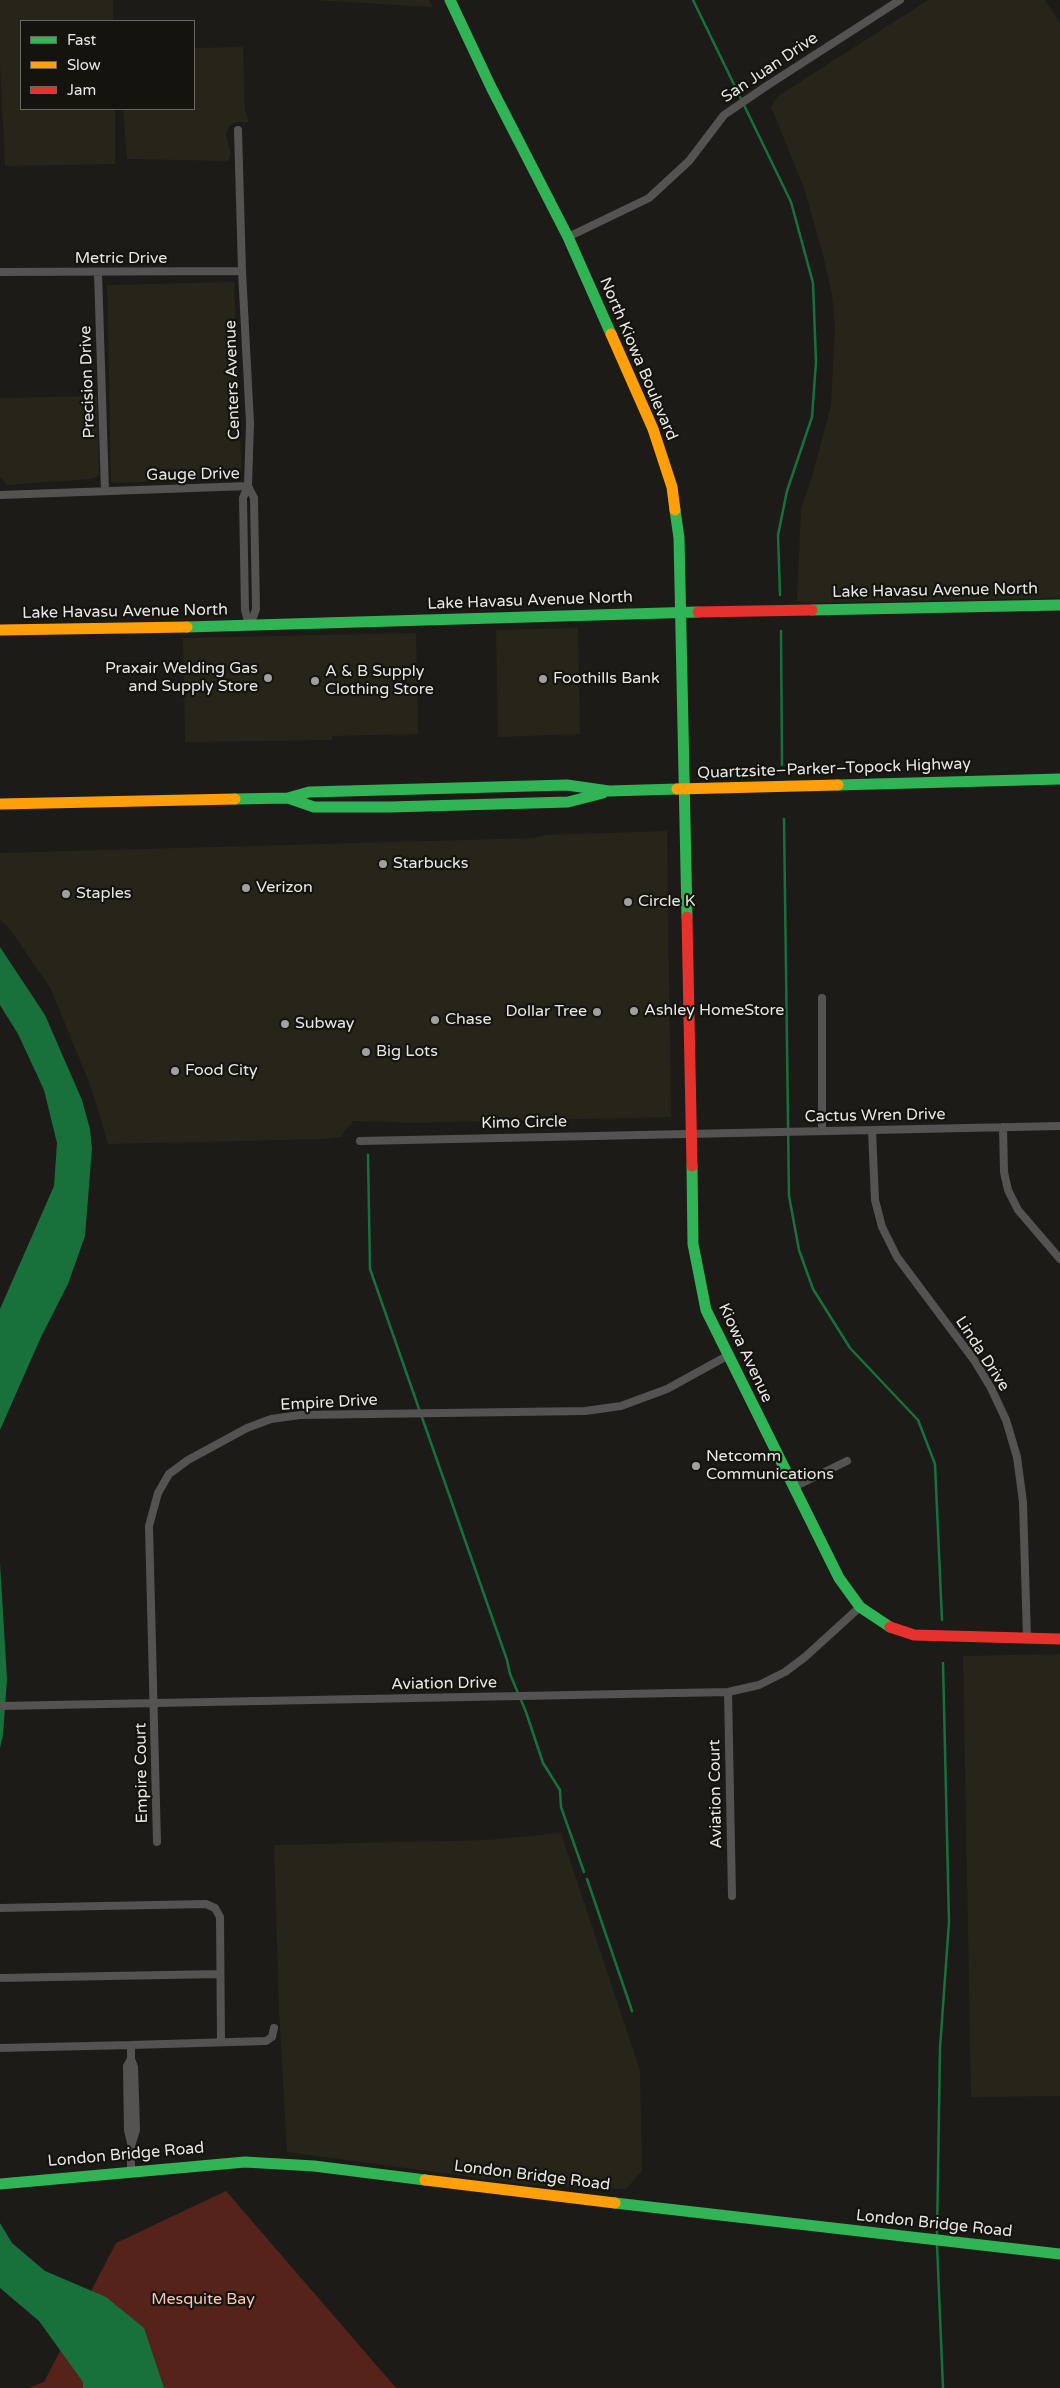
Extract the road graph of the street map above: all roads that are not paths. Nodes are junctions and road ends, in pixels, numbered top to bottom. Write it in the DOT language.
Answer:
graph roads {
  1 [pos="450,0"];
  2 [pos="900,0"];
  3 [pos="238,130"];
  4 [pos="568,237"];
  5 [pos="242,271"];
  6 [pos="0,272"];
  7 [pos="98,273"];
  8 [pos="248,486"];
  9 [pos="105,491"];
  10 [pos="0,495"];
  11 [pos="1060,605"];
  12 [pos="681,613"];
  13 [pos="250,626"];
  14 [pos="0,630"];
  15 [pos="1060,779"];
  16 [pos="685,790"];
  17 [pos="609,791"];
  18 [pos="288,798"];
  19 [pos="0,804"];
  20 [pos="822,998"];
  21 [pos="1060,1126"];
  22 [pos="1003,1127"];
  23 [pos="822,1130"];
  24 [pos="872,1130"];
  25 [pos="690,1133"];
  26 [pos="360,1141"];
  27 [pos="1060,1259"];
  28 [pos="727,1356"];
  29 [pos="847,1461"];
  30 [pos="794,1487"];
  31 [pos="860,1607"];
  32 [pos="1027,1638"];
  33 [pos="1060,1638"];
  34 [pos="728,1692"];
  35 [pos="154,1703"];
  36 [pos="0,1706"];
  37 [pos="157,1842"];
  38 [pos="732,1896"];
  39 [pos="0,1908"];
  40 [pos="220,1974"];
  41 [pos="0,1978"];
  42 [pos="274,2028"];
  43 [pos="221,2042"];
  44 [pos="131,2045"];
  45 [pos="0,2048"];
  46 [pos="131,2170"];
  47 [pos="0,2184"];
  48 [pos="1060,2254"];
  1 -- 4 [label="main road, North Kiowa Boulevard"];
  2 -- 4 [label="street, San Juan Drive"];
  3 -- 5 [label="street, Centers Avenue"];
  4 -- 12 [label="main road, North Kiowa Boulevard"];
  5 -- 7 [label="street, Metric Drive"];
  5 -- 8 [label="street, Centers Avenue"];
  6 -- 7 [label="street, Metric Drive"];
  7 -- 9 [label="street, Precision Drive"];
  8 -- 9 [label="street, Gauge Drive"];
  8 -- 13 [label="street, Centers Avenue"];
  9 -- 10 [label="street, Gauge Drive"];
  11 -- 12 [label="main road, Lake Havasu Avenue North"];
  12 -- 13 [label="main road, Lake Havasu Avenue North"];
  12 -- 16 [label="main road, North Kiowa Boulevard"];
  13 -- 14 [label="main road, Lake Havasu Avenue North"];
  15 -- 16 [label="main road, Quartzsite–Parker–Topock Highway"];
  16 -- 17 [label="main road, Quartzsite–Parker–Topock Highway"];
  16 -- 25 [label="main road, Kiowa Avenue"];
  17 -- 18 [label="main road, Quartzsite–Parker–Topock Highway"];
  17 -- 18 [label="main road, Quartzsite–Parker–Topock Highway"];
  18 -- 19 [label="main road, Quartzsite–Parker–Topock Highway"];
  20 -- 23 [label="street"];
  21 -- 22 [label="street, Cactus Wren Drive"];
  22 -- 24 [label="street, Cactus Wren Drive"];
  22 -- 27 [label="street"];
  23 -- 24 [label="street, Cactus Wren Drive"];
  23 -- 25 [label="street, Cactus Wren Drive"];
  24 -- 32 [label="street, Linda Drive"];
  25 -- 26 [label="street, Kimo Circle"];
  25 -- 28 [label="main road, Kiowa Avenue"];
  28 -- 30 [label="main road, Kiowa Avenue"];
  28 -- 35 [label="street, Empire Drive"];
  29 -- 30 [label="street"];
  30 -- 31 [label="main road, Kiowa Avenue"];
  31 -- 32 [label="main road, Kiowa Avenue"];
  31 -- 34 [label="street, Aviation Drive"];
  32 -- 33 [label="main road, Kiowa Avenue"];
  34 -- 35 [label="street, Aviation Drive"];
  34 -- 38 [label="street, Aviation Court"];
  35 -- 36 [label="street, Aviation Drive"];
  35 -- 37 [label="street, Empire Court"];
  39 -- 40 [label="street"];
  40 -- 41 [label="street"];
  40 -- 43 [label="street"];
  42 -- 43 [label="street"];
  43 -- 44 [label="street"];
  44 -- 45 [label="street"];
  44 -- 46 [label="street"];
  46 -- 47 [label="main road, London Bridge Road"];
  46 -- 48 [label="main road, London Bridge Road"];
}
